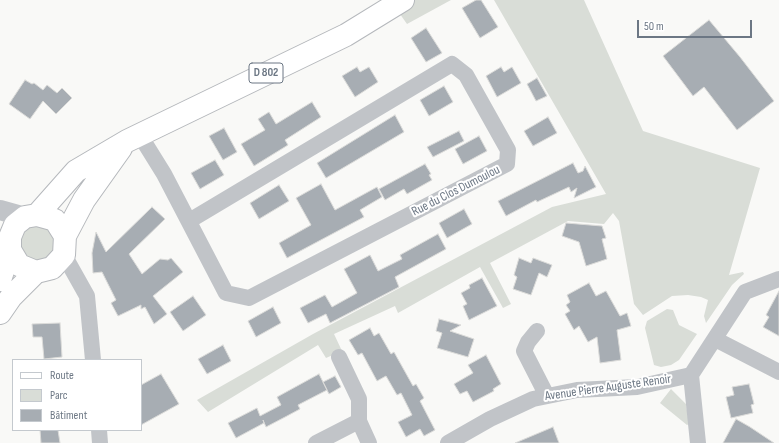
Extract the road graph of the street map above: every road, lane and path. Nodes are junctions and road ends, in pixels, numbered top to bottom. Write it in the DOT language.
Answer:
graph roads {
  1 [pos="403,0"];
  2 [pos="132,138"];
  3 [pos="0,210"];
  4 [pos="31,216"];
  5 [pos="189,221"];
  6 [pos="6,236"];
  7 [pos="54,258"];
  8 [pos="779,279"];
  9 [pos="0,280"];
  10 [pos="0,313"];
  11 [pos="537,331"];
  12 [pos="715,339"];
  13 [pos="339,357"];
  14 [pos="93,359"];
  15 [pos="779,372"];
  16 [pos="691,375"];
  17 [pos="547,396"];
  18 [pos="359,421"];
  19 [pos="99,431"];
  20 [pos="100,443"];
  21 [pos="316,443"];
  22 [pos="369,443"];
  23 [pos="448,443"];
  24 [pos="698,443"];
  1 -- 2 [label="main road, D 802"];
  2 -- 4 [label="main road, D 802"];
  2 -- 5 [label="street, Rue du Clos Dumoulou"];
  2 -- 7 [label="main road, D 802"];
  3 -- 4 [label="street"];
  4 -- 6 [label="main road"];
  4 -- 7 [label="main road"];
  5 -- 5 [label="street, Rue du Clos Dumoulou"];
  6 -- 7 [label="main road"];
  6 -- 9 [label="main road"];
  7 -- 10 [label="main road, D 802"];
  7 -- 14 [label="street"];
  8 -- 12 [label="street"];
  11 -- 17 [label="street"];
  12 -- 15 [label="street"];
  12 -- 16 [label="street"];
  13 -- 18 [label="street"];
  16 -- 17 [label="street, Avenue Pierre Auguste Renoir"];
  16 -- 24 [label="street"];
  17 -- 23 [label="street, Avenue Pierre Auguste Renoir"];
  18 -- 21 [label="street"];
  18 -- 22 [label="street"];
  19 -- 20 [label="street"];
}
